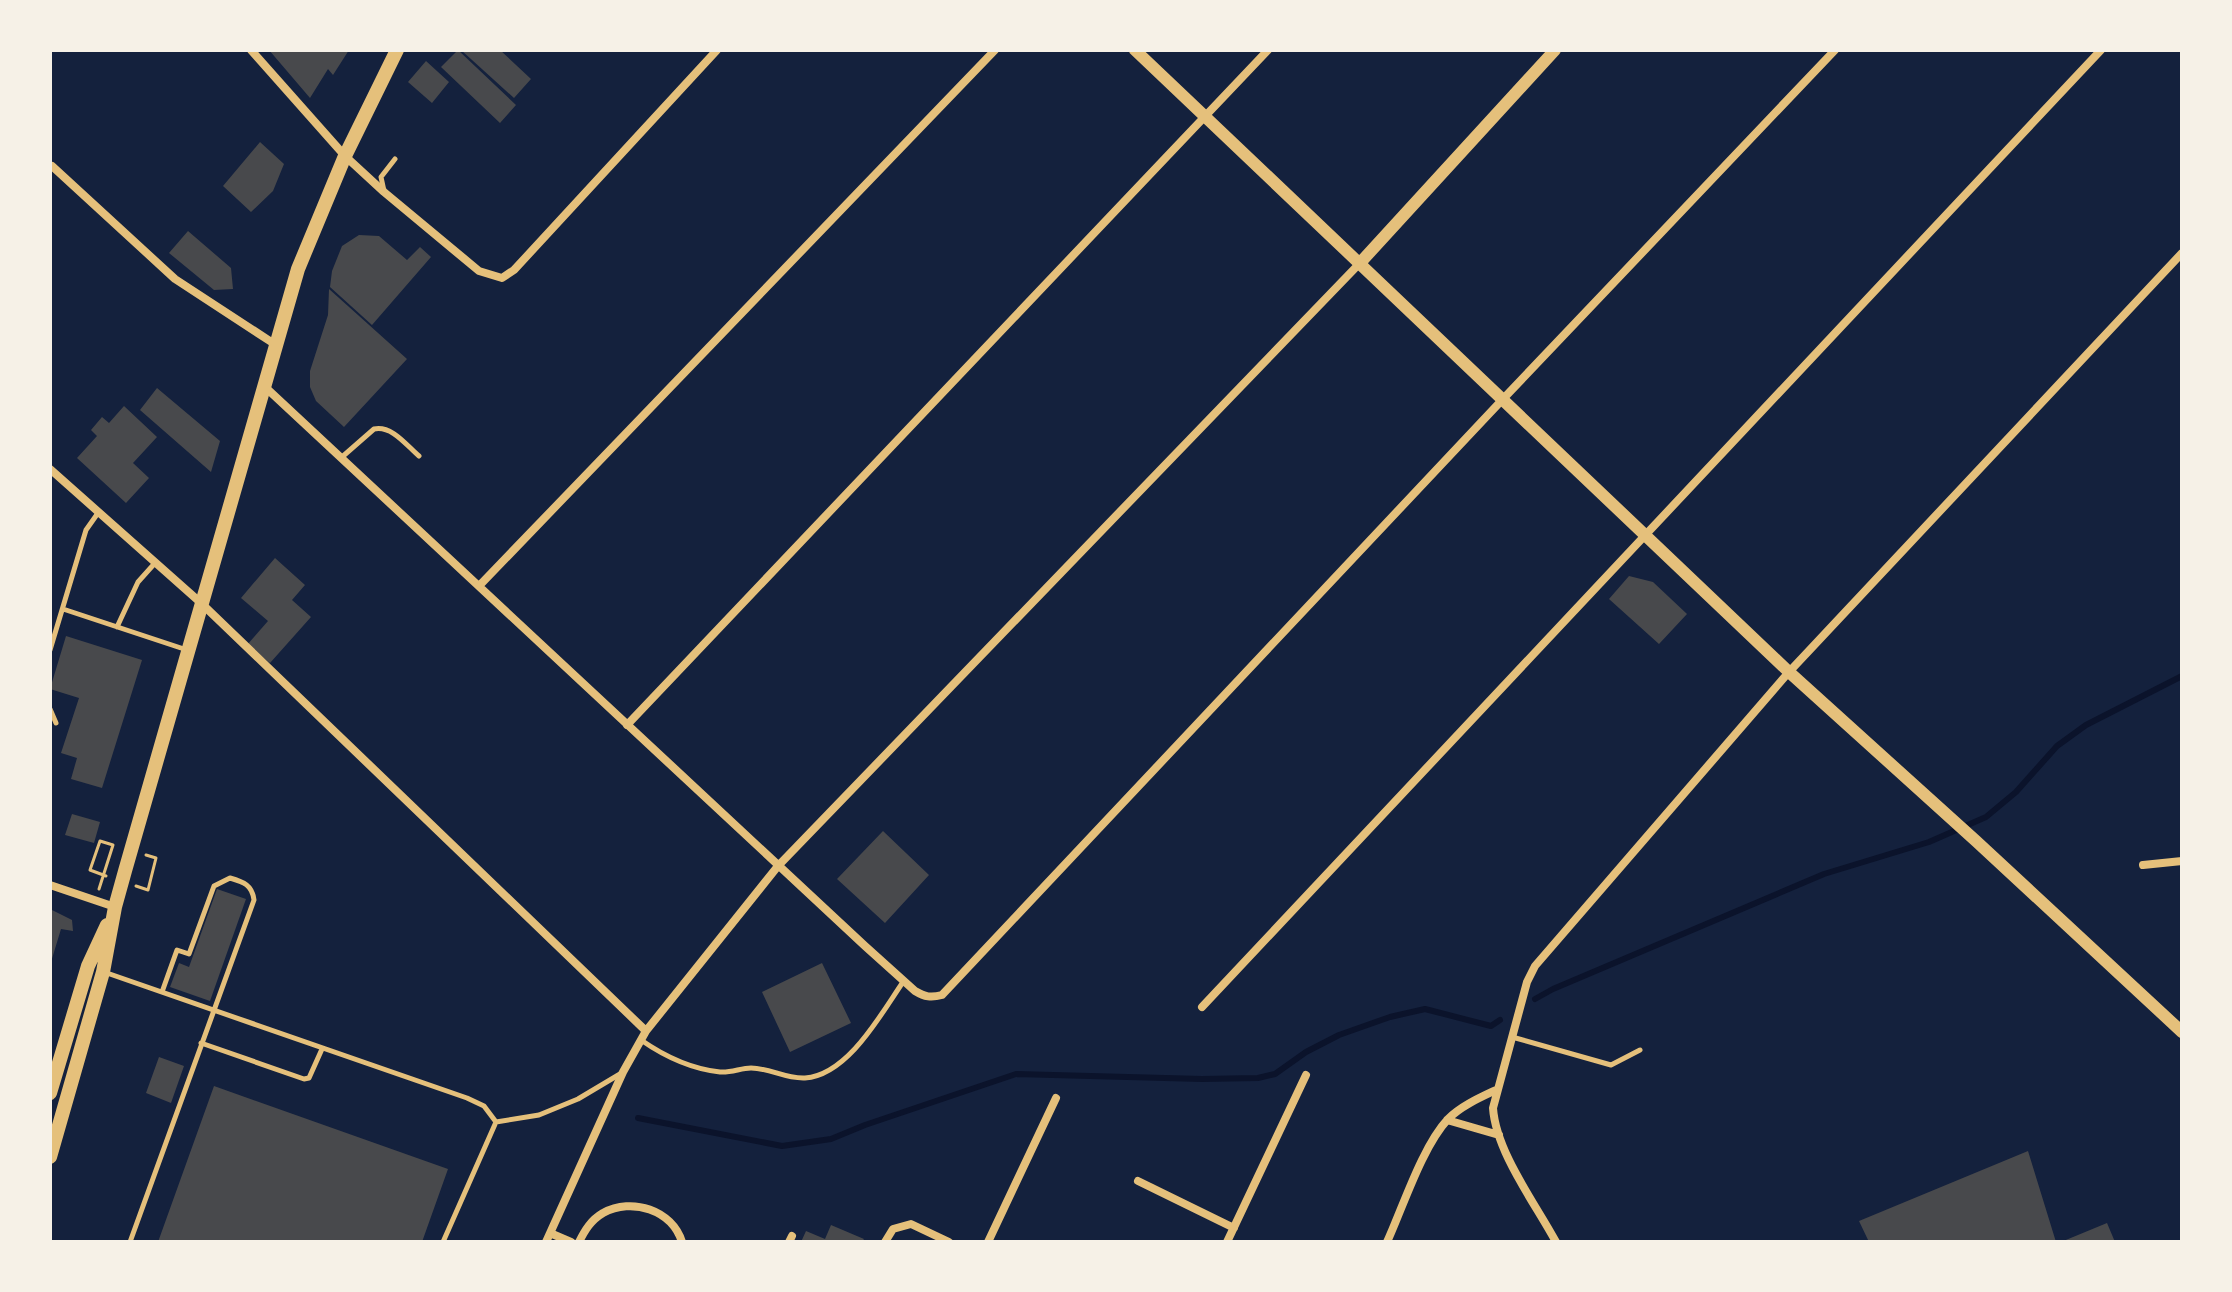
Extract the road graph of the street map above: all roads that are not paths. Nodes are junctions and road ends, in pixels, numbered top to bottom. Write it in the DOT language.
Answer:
graph roads {
  1 [pos="251,50"];
  2 [pos="397,50"];
  3 [pos="717,50"];
  4 [pos="995,50"];
  5 [pos="1135,50"];
  6 [pos="1268,50"];
  7 [pos="1555,50"];
  8 [pos="1835,50"];
  9 [pos="2101,50"];
  10 [pos="1205,115"];
  11 [pos="345,156"];
  12 [pos="395,159"];
  13 [pos="52,166"];
  14 [pos="384,192"];
  15 [pos="2182,253"];
  16 [pos="1360,263"];
  17 [pos="276,345"];
  18 [pos="263,386"];
  19 [pos="1503,399"];
  20 [pos="419,456"];
  21 [pos="341,458"];
  22 [pos="50,469"];
  23 [pos="99,512"];
  24 [pos="1644,536"];
  25 [pos="155,562"];
  26 [pos="479,586"];
  27 [pos="201,603"];
  28 [pos="63,609"];
  29 [pos="117,627"];
  30 [pos="50,650"];
  31 [pos="188,651"];
  32 [pos="1789,672"];
  33 [pos="50,709"];
  34 [pos="56,723"];
  35 [pos="627,725"];
  36 [pos="2182,861"];
  37 [pos="2143,865"];
  38 [pos="778,866"];
  39 [pos="50,885"];
  40 [pos="115,907"];
  41 [pos="103,972"];
  42 [pos="904,981"];
  43 [pos="162,992"];
  44 [pos="1202,1007"];
  45 [pos="213,1009"];
  46 [pos="646,1031"];
  47 [pos="2182,1032"];
  48 [pos="1512,1037"];
  49 [pos="641,1040"];
  50 [pos="201,1043"];
  51 [pos="322,1049"];
  52 [pos="1640,1050"];
  53 [pos="623,1072"];
  54 [pos="1306,1075"];
  55 [pos="1496,1090"];
  56 [pos="50,1093"];
  57 [pos="1056,1098"];
  58 [pos="1447,1120"];
  59 [pos="496,1122"];
  60 [pos="1499,1135"];
  61 [pos="50,1157"];
  62 [pos="1138,1181"];
  63 [pos="1234,1228"];
  64 [pos="550,1233"];
  65 [pos="130,1242"];
  66 [pos="443,1242"];
  67 [pos="546,1242"];
  68 [pos="571,1242"];
  69 [pos="579,1242"];
  70 [pos="682,1242"];
  71 [pos="885,1242"];
  72 [pos="949,1242"];
  73 [pos="988,1242"];
  74 [pos="1227,1242"];
  75 [pos="1387,1242"];
  76 [pos="1556,1242"];
  1 -- 11 [label="street"];
  2 -- 11 [label="main road"];
  3 -- 14 [label="street"];
  4 -- 26 [label="street"];
  5 -- 10 [label="street"];
  6 -- 10 [label="street"];
  7 -- 16 [label="street"];
  8 -- 19 [label="street"];
  9 -- 24 [label="street"];
  10 -- 16 [label="street"];
  10 -- 35 [label="street"];
  11 -- 14 [label="street"];
  11 -- 17 [label="main road"];
  12 -- 14 [label="lane"];
  13 -- 17 [label="street"];
  15 -- 32 [label="street"];
  16 -- 19 [label="street"];
  16 -- 38 [label="street"];
  17 -- 18 [label="main road"];
  18 -- 21 [label="street"];
  18 -- 27 [label="main road"];
  19 -- 24 [label="street"];
  19 -- 42 [label="street"];
  20 -- 21 [label="lane"];
  21 -- 26 [label="street"];
  22 -- 23 [label="street"];
  23 -- 25 [label="street"];
  23 -- 28 [label="lane"];
  24 -- 32 [label="street"];
  24 -- 44 [label="street"];
  25 -- 27 [label="street"];
  25 -- 29 [label="lane"];
  26 -- 35 [label="street"];
  27 -- 31 [label="main road"];
  27 -- 46 [label="street"];
  28 -- 29 [label="lane"];
  28 -- 30 [label="lane"];
  29 -- 31 [label="lane"];
  31 -- 40 [label="main road"];
  32 -- 47 [label="street"];
  32 -- 48 [label="street"];
  33 -- 34 [label="lane"];
  35 -- 38 [label="street"];
  36 -- 37 [label="street"];
  38 -- 42 [label="street"];
  38 -- 46 [label="street"];
  39 -- 40 [label="street"];
  40 -- 41 [label="main road"];
  40 -- 56 [label="main road"];
  41 -- 43 [label="lane"];
  41 -- 61 [label="main road"];
  42 -- 49 [label="lane"];
  43 -- 45 [label="lane"];
  43 -- 45 [label="lane"];
  45 -- 50 [label="lane"];
  45 -- 51 [label="lane"];
  46 -- 49 [label="street"];
  48 -- 52 [label="lane"];
  48 -- 55 [label="street"];
  49 -- 53 [label="street"];
  50 -- 51 [label="lane"];
  50 -- 65 [label="lane"];
  51 -- 59 [label="lane"];
  53 -- 59 [label="lane"];
  53 -- 64 [label="street"];
  54 -- 63 [label="street"];
  55 -- 58 [label="street"];
  55 -- 60 [label="street"];
  57 -- 73 [label="street"];
  58 -- 60 [label="street"];
  58 -- 75 [label="street"];
  59 -- 66 [label="lane"];
  60 -- 76 [label="street"];
  62 -- 63 [label="street"];
  63 -- 74 [label="street"];
  64 -- 67 [label="street"];
  64 -- 68 [label="street"];
  69 -- 70 [label="street"];
  71 -- 72 [label="street"];
}
